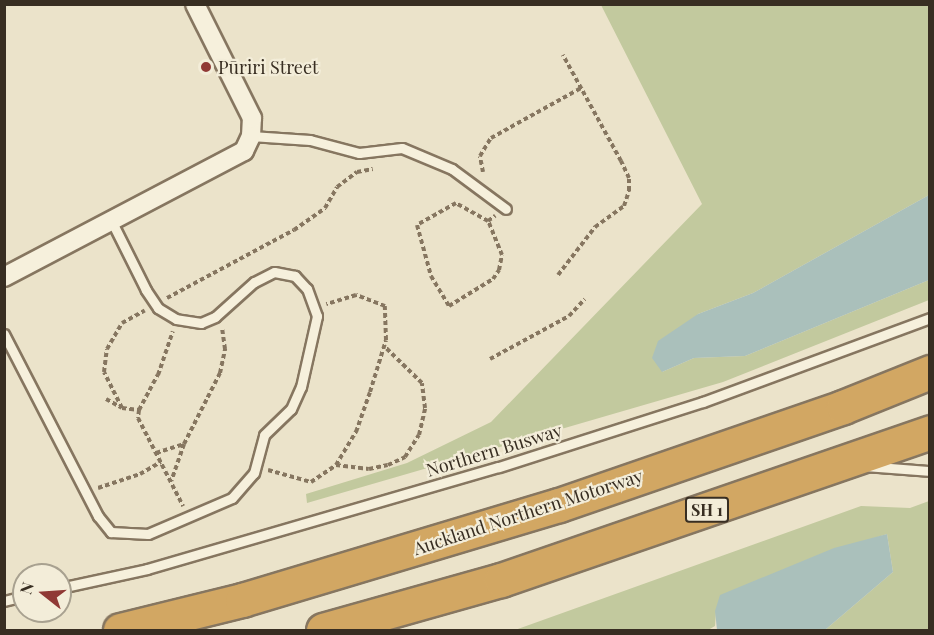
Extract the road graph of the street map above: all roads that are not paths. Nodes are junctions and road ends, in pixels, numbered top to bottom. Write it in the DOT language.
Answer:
graph roads {
  1 [pos="195,4"];
  2 [pos="251,136"];
  3 [pos="506,209"];
  4 [pos="112,222"];
  5 [pos="4,277"];
  6 [pos="930,318"];
  7 [pos="4,334"];
  8 [pos="930,372"];
  9 [pos="930,432"];
  10 [pos="842,464"];
  11 [pos="930,471"];
  12 [pos="72,585"];
  13 [pos="120,630"];
  14 [pos="323,630"];
  1 -- 2 [label="street"];
  2 -- 3 [label="lane"];
  2 -- 4 [label="street"];
  4 -- 5 [label="street"];
  4 -- 7 [label="lane"];
  6 -- 12 [label="lane, Northern Busway"];
  8 -- 13 [label="highway, Auckland Northern Motorway"];
  9 -- 10 [label="highway, SH 1"];
  10 -- 11 [label="lane"];
  10 -- 14 [label="highway, SH 1"];
}
